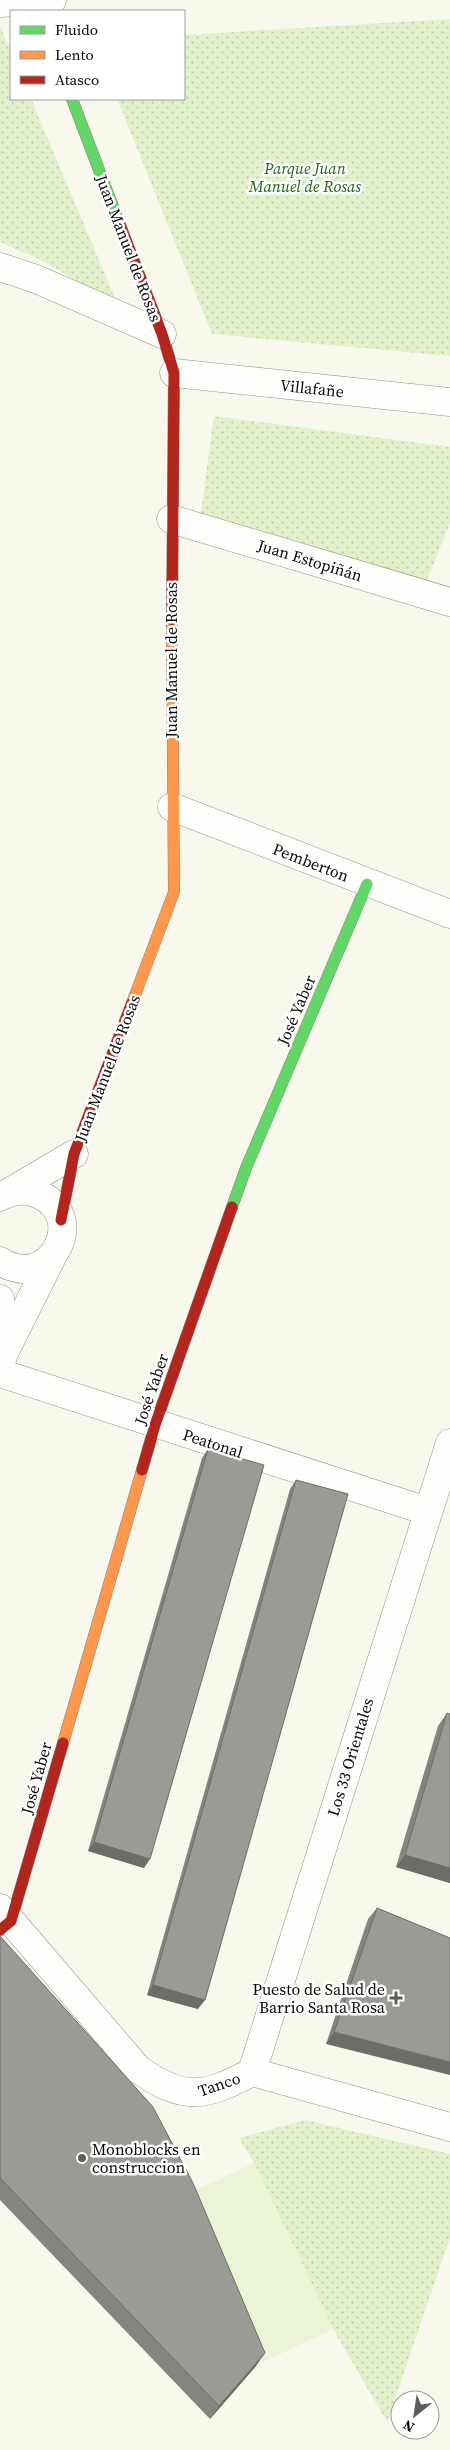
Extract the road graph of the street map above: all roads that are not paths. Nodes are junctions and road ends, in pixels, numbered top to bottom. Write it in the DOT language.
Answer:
graph roads {
  1 [pos="0,3"];
  2 [pos="40,3"];
  3 [pos="72,100"];
  4 [pos="0,267"];
  5 [pos="162,334"];
  6 [pos="174,373"];
  7 [pos="450,402"];
  8 [pos="171,519"];
  9 [pos="450,602"];
  10 [pos="172,807"];
  11 [pos="367,884"];
  12 [pos="450,914"];
  13 [pos="74,1154"];
  14 [pos="4,1195"];
  15 [pos="61,1220"];
  16 [pos="53,1255"];
  17 [pos="0,1261"];
  18 [pos="0,1299"];
  19 [pos="1,1364"];
  20 [pos="155,1425"];
  21 [pos="450,1444"];
  22 [pos="427,1511"];
  23 [pos="4,1919"];
  24 [pos="252,2072"];
  25 [pos="450,2127"];
  1 -- 2 [label="street"];
  3 -- 5 [label="street, Juan Manuel de Rosas"];
  4 -- 5 [label="street"];
  5 -- 6 [label="street, Juan Manuel de Rosas"];
  6 -- 7 [label="street, Villafañe"];
  6 -- 8 [label="street, Juan Manuel de Rosas"];
  8 -- 9 [label="street, Juan Estopiñán"];
  8 -- 10 [label="street, Juan Manuel de Rosas"];
  10 -- 11 [label="street, Pemberton"];
  10 -- 13 [label="street, Juan Manuel de Rosas"];
  11 -- 12 [label="street, Pemberton"];
  11 -- 20 [label="street, José Yaber"];
  13 -- 14 [label="street"];
  13 -- 15 [label="street, Juan Manuel de Rosas"];
  14 -- 15 [label="street"];
  15 -- 16 [label="street"];
  16 -- 17 [label="street"];
  16 -- 19 [label="street"];
  18 -- 19 [label="street"];
  19 -- 20 [label="street, Peatonal"];
  20 -- 22 [label="street, Peatonal"];
  20 -- 23 [label="street, José Yaber"];
  21 -- 22 [label="street, Los 33 Orientales"];
  22 -- 24 [label="street, Los 33 Orientales"];
  23 -- 24 [label="street, Tanco"];
  24 -- 25 [label="street, Tanco"];
}
